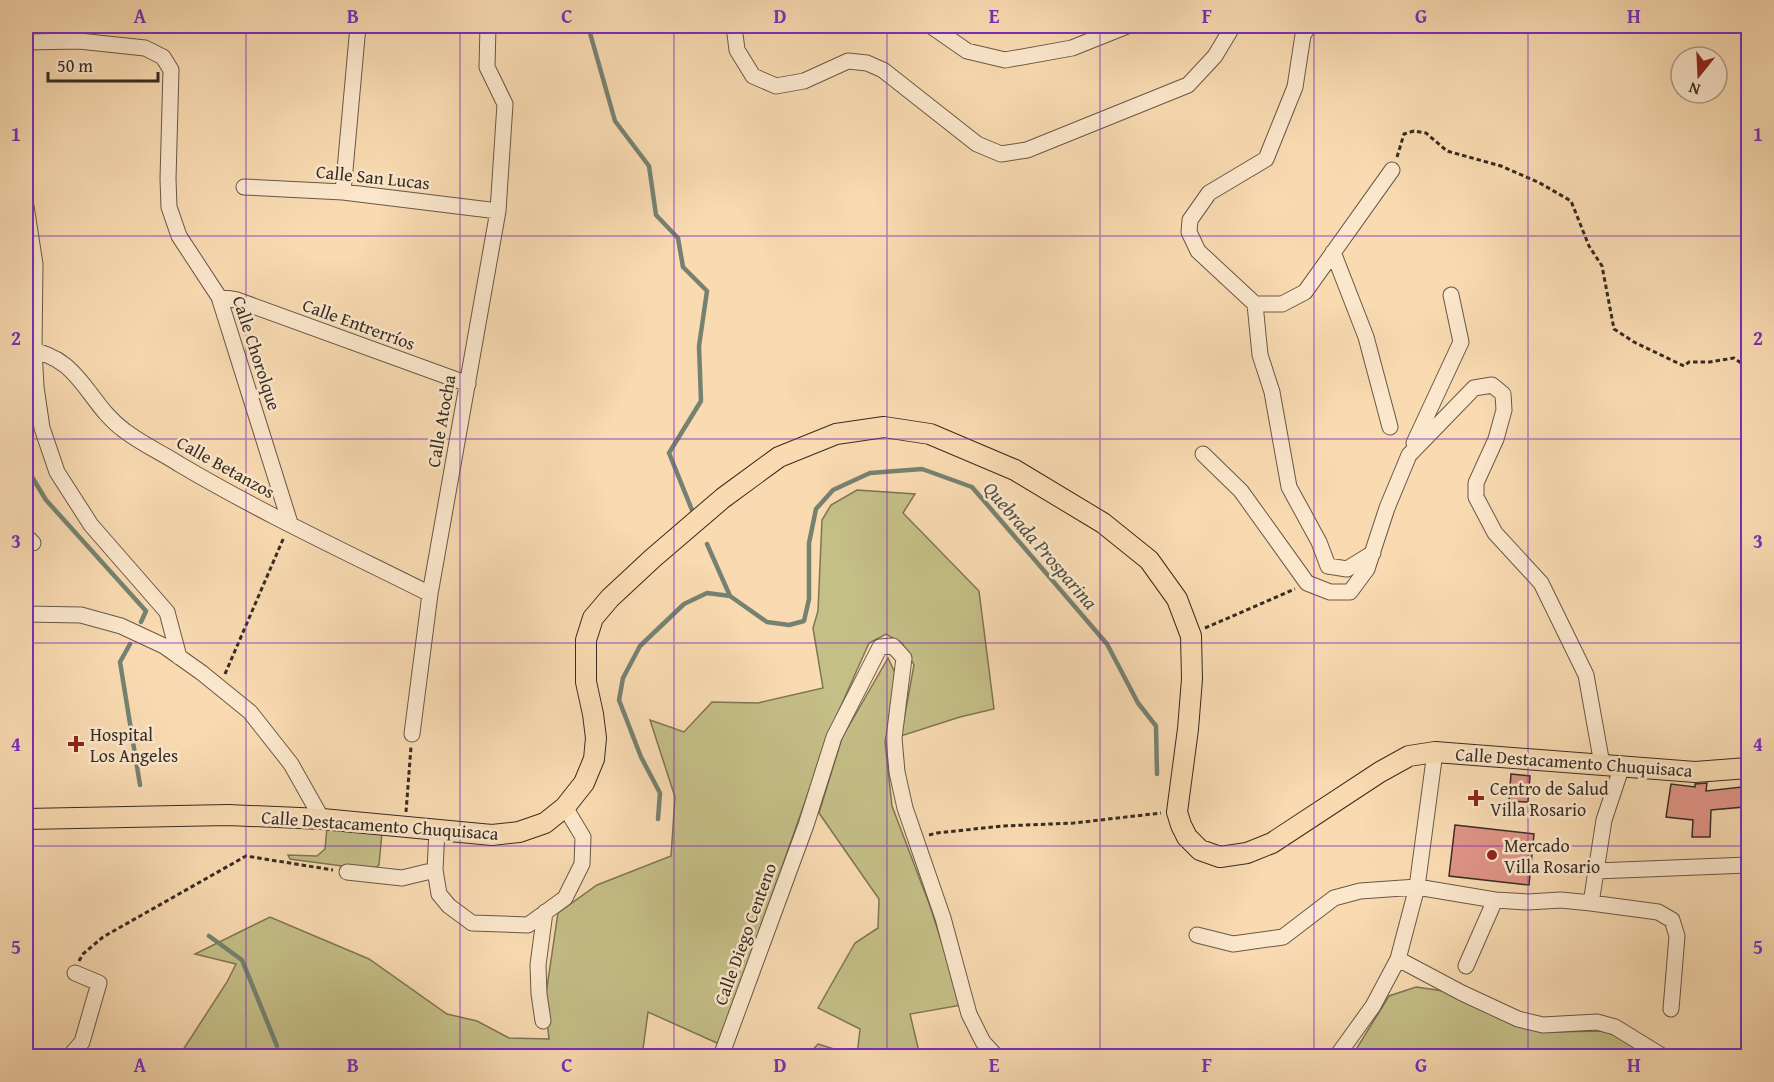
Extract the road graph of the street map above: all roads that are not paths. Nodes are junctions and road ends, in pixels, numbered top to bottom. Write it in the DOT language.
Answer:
graph roads {
  1 [pos="32,26"];
  2 [pos="358,26"];
  3 [pos="488,26"];
  4 [pos="734,26"];
  5 [pos="931,26"];
  6 [pos="1127,26"];
  7 [pos="1233,26"];
  8 [pos="1309,26"];
  9 [pos="26,40"];
  10 [pos="1392,170"];
  11 [pos="244,188"];
  12 [pos="344,192"];
  13 [pos="26,206"];
  14 [pos="498,211"];
  15 [pos="1333,252"];
  16 [pos="1451,295"];
  17 [pos="219,297"];
  18 [pos="1256,304"];
  19 [pos="30,350"];
  20 [pos="468,384"];
  21 [pos="1390,427"];
  22 [pos="1203,454"];
  23 [pos="1409,455"];
  24 [pos="290,524"];
  25 [pos="1372,553"];
  26 [pos="430,594"];
  27 [pos="26,614"];
  28 [pos="179,657"];
  29 [pos="412,734"];
  30 [pos="1435,752"];
  31 [pos="1602,764"];
  32 [pos="1622,766"];
  33 [pos="1749,768"];
  34 [pos="565,807"];
  35 [pos="26,819"];
  36 [pos="322,819"];
  37 [pos="437,830"];
  38 [pos="1749,865"];
  39 [pos="435,870"];
  40 [pos="1596,871"];
  41 [pos="347,872"];
  42 [pos="1418,887"];
  43 [pos="1495,900"];
  44 [pos="1591,903"];
  45 [pos="545,912"];
  46 [pos="1197,935"];
  47 [pos="1398,959"];
  48 [pos="1466,966"];
  49 [pos="75,973"];
  50 [pos="1671,1008"];
  51 [pos="543,1021"];
  52 [pos="70,1056"];
  53 [pos="722,1056"];
  54 [pos="996,1056"];
  55 [pos="1337,1056"];
  56 [pos="1662,1056"];
  1 -- 9 [label="street"];
  2 -- 12 [label="street"];
  3 -- 14 [label="street, Calle Atocha"];
  4 -- 7 [label="street"];
  5 -- 6 [label="street"];
  8 -- 18 [label="street"];
  9 -- 17 [label="street, Calle Chorolque"];
  10 -- 15 [label="street"];
  11 -- 12 [label="street, Calle San Lucas"];
  12 -- 14 [label="street, Calle San Lucas"];
  13 -- 19 [label="street"];
  14 -- 20 [label="street, Calle Atocha"];
  15 -- 18 [label="street"];
  15 -- 21 [label="street"];
  16 -- 23 [label="street"];
  17 -- 20 [label="street, Calle Entrerríos"];
  17 -- 24 [label="street, Calle Chorolque"];
  18 -- 25 [label="street"];
  19 -- 24 [label="street, Calle Betanzos"];
  19 -- 28 [label="street"];
  20 -- 26 [label="street, Calle Atocha"];
  22 -- 25 [label="street"];
  23 -- 25 [label="street"];
  23 -- 31 [label="street"];
  24 -- 26 [label="street, Calle Betanzos"];
  26 -- 29 [label="street, Calle Atocha"];
  27 -- 28 [label="street"];
  28 -- 36 [label="street"];
  30 -- 31 [label="main road, Calle Destacamento Chuquisaca"];
  30 -- 34 [label="main road, Calle Destacamento Chuquisaca"];
  30 -- 42 [label="street"];
  31 -- 32 [label="main road, Calle Destacamento Chuquisaca"];
  32 -- 33 [label="main road, Calle Destacamento Chuquisaca"];
  32 -- 40 [label="street"];
  34 -- 37 [label="main road, Calle Destacamento Chuquisaca"];
  34 -- 45 [label="street"];
  35 -- 36 [label="main road, Calle Destacamento Chuquisaca"];
  36 -- 37 [label="main road, Calle Destacamento Chuquisaca"];
  37 -- 39 [label="street"];
  38 -- 40 [label="street"];
  39 -- 41 [label="street"];
  39 -- 45 [label="street"];
  40 -- 44 [label="street"];
  42 -- 43 [label="street"];
  42 -- 46 [label="street"];
  42 -- 47 [label="street"];
  43 -- 44 [label="street"];
  43 -- 48 [label="street"];
  44 -- 50 [label="street"];
  45 -- 51 [label="street"];
  47 -- 55 [label="street"];
  47 -- 56 [label="street"];
  49 -- 52 [label="street"];
  53 -- 54 [label="street, Calle Diego Centeno"];
}
